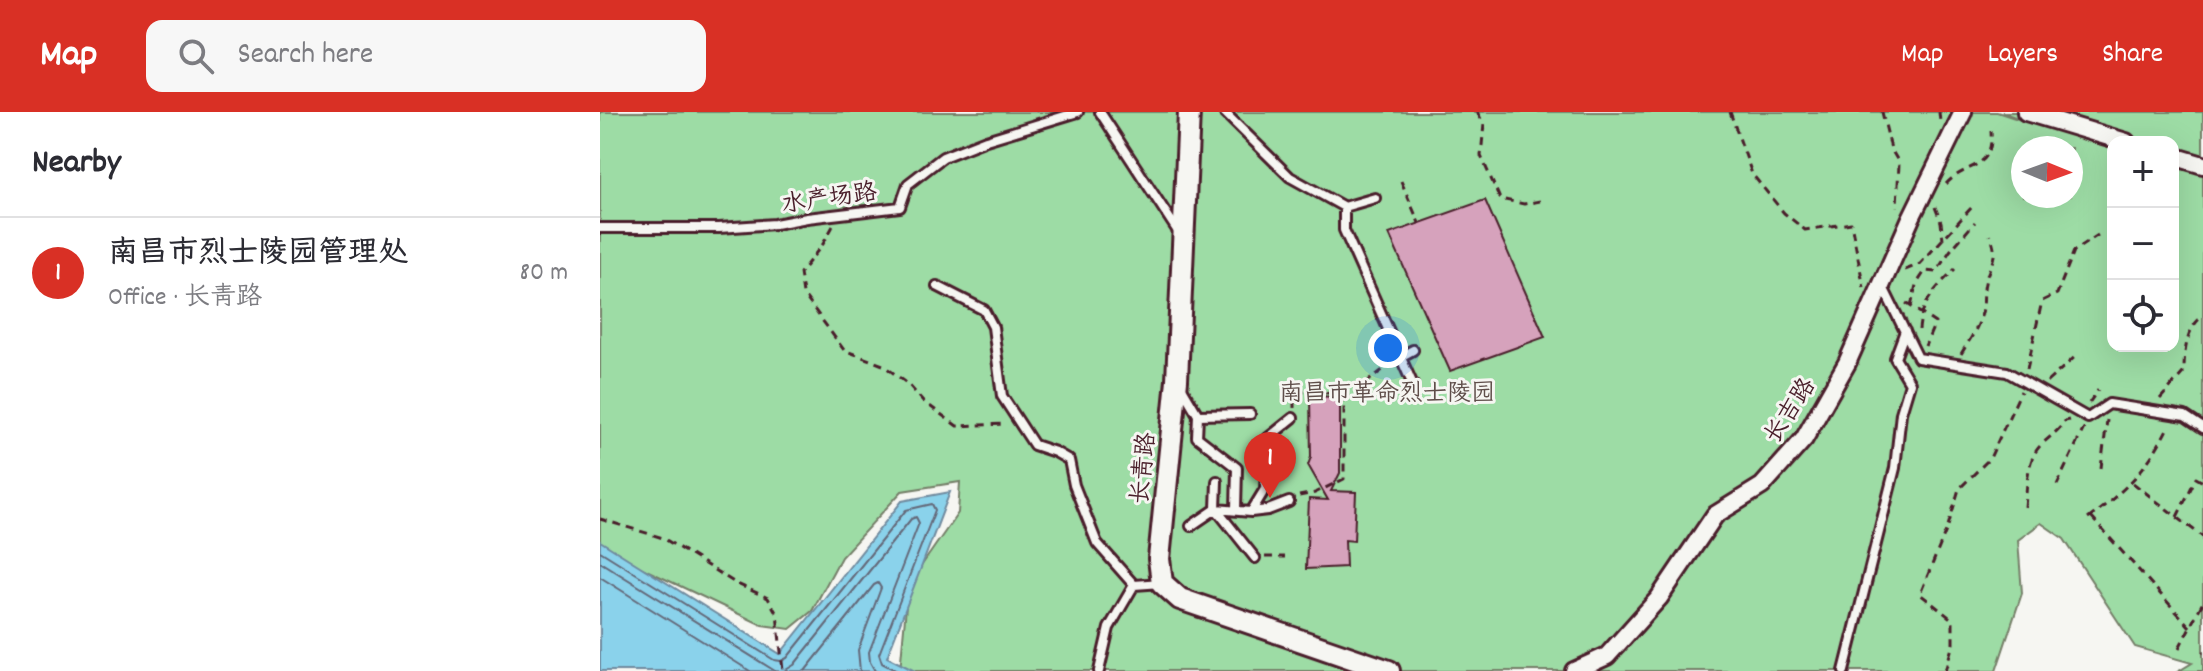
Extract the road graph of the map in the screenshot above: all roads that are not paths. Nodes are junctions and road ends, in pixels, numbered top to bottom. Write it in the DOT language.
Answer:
graph roads {
  1 [pos="1078,112"];
  2 [pos="1100,112"];
  3 [pos="1189,112"];
  4 [pos="1224,112"];
  5 [pos="1963,112"];
  6 [pos="2026,112"];
  7 [pos="2107,136"];
  8 [pos="2179,158"];
  9 [pos="2203,165"];
  10 [pos="1375,198"];
  11 [pos="1344,207"];
  12 [pos="600,228"];
  13 [pos="1183,240"];
  14 [pos="1881,284"];
  15 [pos="937,286"];
  16 [pos="1905,331"];
  17 [pos="1413,350"];
  18 [pos="1400,357"];
  19 [pos="1177,380"];
  20 [pos="1413,385"];
  21 [pos="1250,414"];
  22 [pos="1198,415"];
  23 [pos="1293,418"];
  24 [pos="2203,428"];
  25 [pos="1217,481"];
  26 [pos="1289,502"];
  27 [pos="1216,509"];
  28 [pos="1236,509"];
  29 [pos="1251,512"];
  30 [pos="1191,526"];
  31 [pos="1255,558"];
  32 [pos="1162,583"];
  33 [pos="1134,585"];
  34 [pos="1099,671"];
  35 [pos="1389,671"];
  36 [pos="1574,671"];
  37 [pos="1844,671"];
  1 -- 12 [label="lane, 水产场路"];
  2 -- 13 [label="lane"];
  3 -- 13 [label="street, 长青路"];
  4 -- 11 [label="lane"];
  5 -- 14 [label="street, 长吉路"];
  6 -- 7 [label="street"];
  8 -- 9 [label="street"];
  10 -- 11 [label="lane"];
  11 -- 18 [label="lane"];
  13 -- 19 [label="street, 长青路"];
  14 -- 16 [label="lane"];
  14 -- 36 [label="street, 长吉路"];
  15 -- 33 [label="lane"];
  16 -- 24 [label="lane"];
  16 -- 37 [label="lane"];
  17 -- 18 [label="lane"];
  18 -- 20 [label="lane"];
  19 -- 22 [label="lane"];
  19 -- 32 [label="street, 长青路"];
  21 -- 22 [label="lane"];
  22 -- 28 [label="lane"];
  23 -- 29 [label="lane"];
  25 -- 27 [label="lane"];
  26 -- 29 [label="lane"];
  27 -- 28 [label="lane"];
  27 -- 30 [label="lane"];
  27 -- 31 [label="lane"];
  28 -- 29 [label="lane"];
  32 -- 33 [label="lane"];
  32 -- 35 [label="street"];
  33 -- 34 [label="lane"];
}
